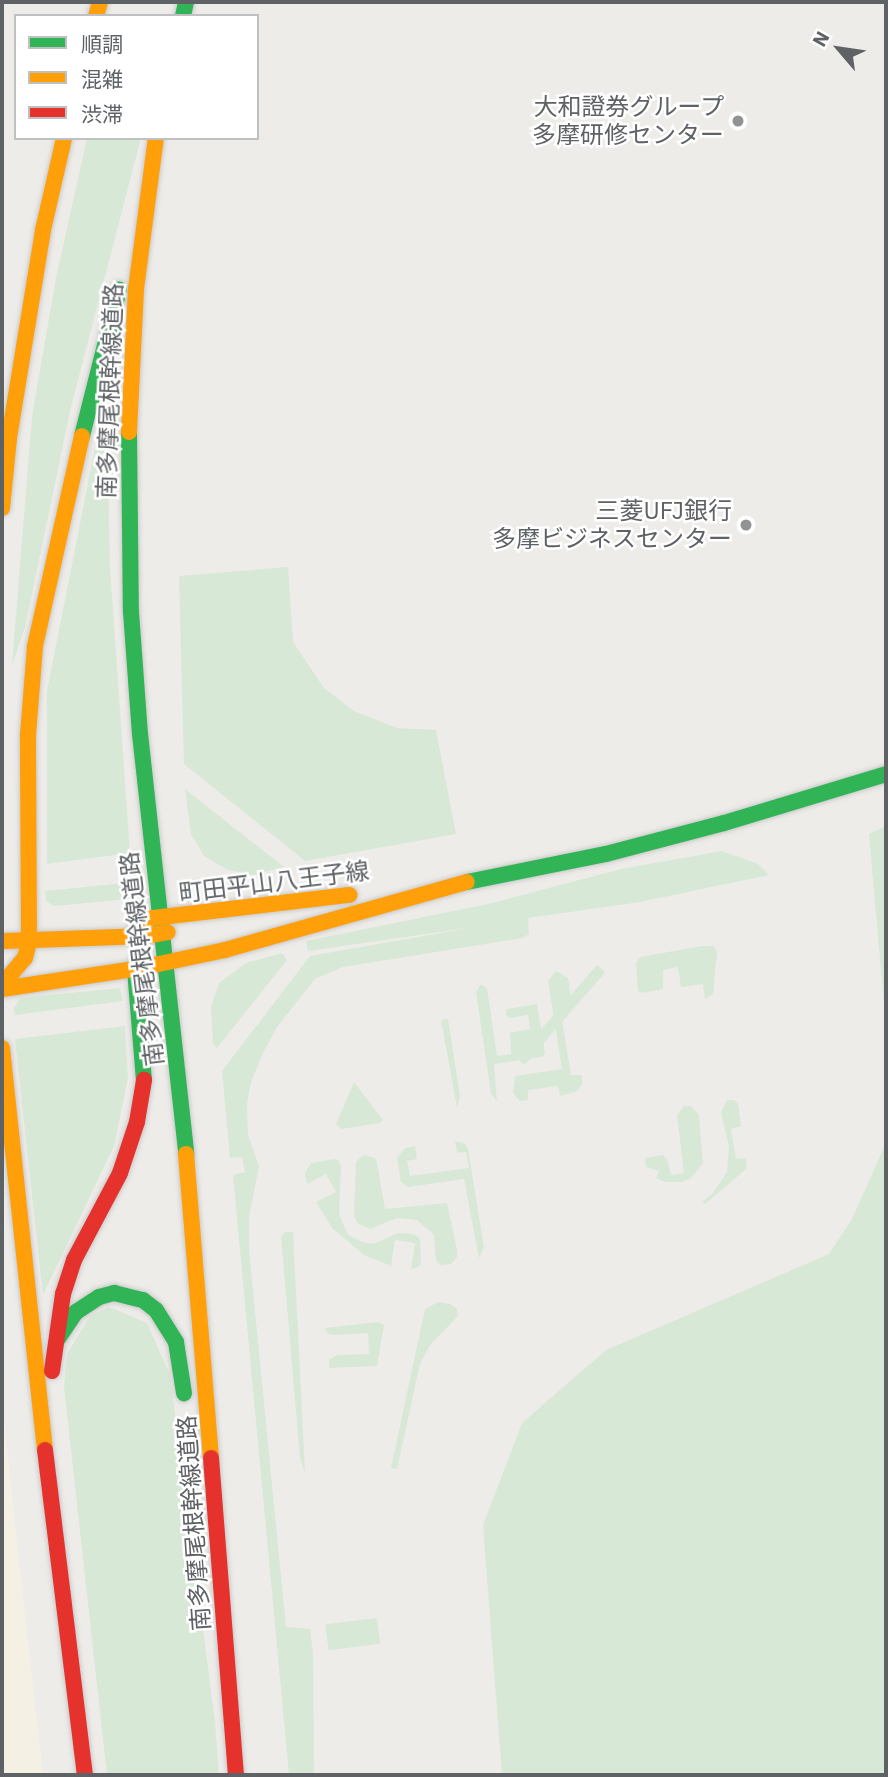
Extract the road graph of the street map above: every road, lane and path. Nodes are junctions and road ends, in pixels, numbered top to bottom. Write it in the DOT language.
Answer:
graph roads {
  1 [pos="64,140"];
  2 [pos="156,140"];
  3 [pos="150,173"];
  4 [pos="2,508"];
  5 [pos="886,774"];
  6 [pos="467,882"];
  7 [pos="162,926"];
  8 [pos="2,930"];
  9 [pos="146,936"];
  10 [pos="2,940"];
  11 [pos="30,946"];
  12 [pos="2,959"];
  13 [pos="133,959"];
  14 [pos="165,961"];
  15 [pos="2,987"];
  16 [pos="2,1048"];
  17 [pos="55,1345"];
  18 [pos="186,1407"];
  19 [pos="197,1497"];
  20 [pos="55,1558"];
  21 [pos="232,1717"];
  22 [pos="85,1775"];
  23 [pos="236,1775"];
  1 -- 4 [label="main road"];
  2 -- 3 [label="main road, 南多摩尾根幹線道路"];
  3 -- 7 [label="main road, 南多摩尾根幹線道路"];
  3 -- 11 [label="main road"];
  5 -- 6 [label="main road, 町田平山八王子線"];
  6 -- 7 [label="main road"];
  6 -- 14 [label="main road, 町田平山八王子線"];
  7 -- 9 [label="main road"];
  7 -- 11 [label="main road, 町田平山八王子線"];
  7 -- 14 [label="main road, 南多摩尾根幹線道路"];
  8 -- 11 [label="main road, 町田平山八王子線"];
  9 -- 11 [label="main road"];
  9 -- 13 [label="main road"];
  10 -- 11 [label="main road"];
  11 -- 12 [label="main road"];
  11 -- 15 [label="main road"];
  13 -- 14 [label="main road, 町田平山八王子線"];
  13 -- 15 [label="main road"];
  13 -- 17 [label="main road"];
  14 -- 21 [label="main road, 南多摩尾根幹線道路"];
  16 -- 20 [label="main road"];
  17 -- 18 [label="main road"];
  17 -- 20 [label="main road"];
  19 -- 21 [label="main road"];
  20 -- 22 [label="main road"];
  21 -- 23 [label="main road, 南多摩尾根幹線道路"];
}
